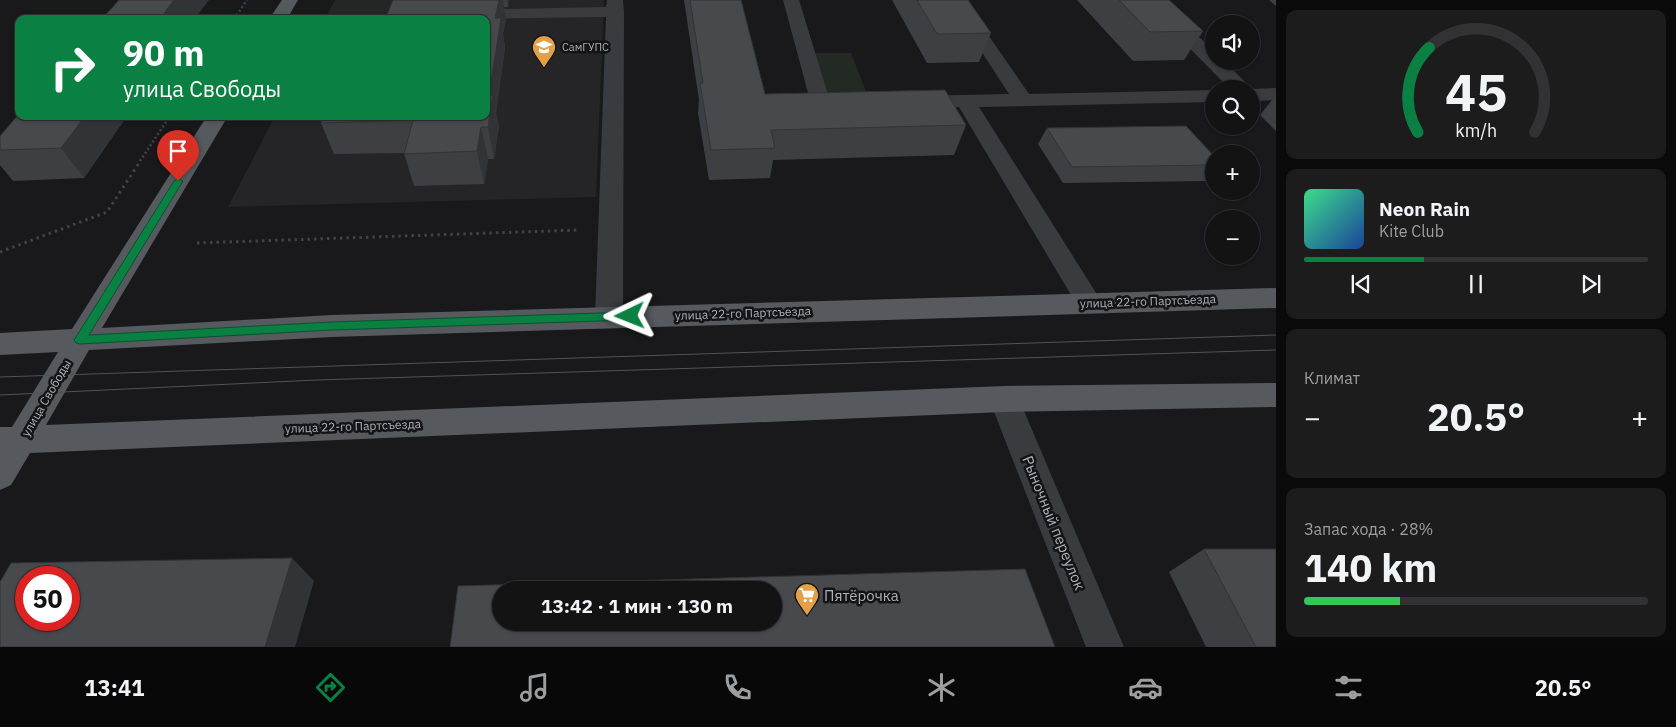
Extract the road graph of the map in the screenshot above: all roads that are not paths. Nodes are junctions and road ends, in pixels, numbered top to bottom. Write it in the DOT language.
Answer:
graph roads {
  1 [pos="290,0"];
  2 [pos="790,0"];
  3 [pos="956,0"];
  4 [pos="1150,0"];
  5 [pos="615,6"];
  6 [pos="281,15"];
  7 [pos="451,15"];
  8 [pos="1233,80"];
  9 [pos="1276,94"];
  10 [pos="1260,95"];
  11 [pos="1205,96"];
  12 [pos="1023,100"];
  13 [pos="965,101"];
  14 [pos="869,103"];
  15 [pos="898,103"];
  16 [pos="216,120"];
  17 [pos="1276,298"];
  18 [pos="1089,303"];
  19 [pos="610,317"];
  20 [pos="80,340"];
  21 [pos="0,344"];
  22 [pos="1276,395"];
  23 [pos="1004,399"];
  24 [pos="10,440"];
  25 [pos="0,475"];
  26 [pos="1105,647"];
  1 -- 6 [label="main road"];
  2 -- 14 [label="street"];
  3 -- 12 [label="street"];
  4 -- 8 [label="street"];
  5 -- 7 [label="street"];
  5 -- 19 [label="street"];
  9 -- 10 [label="street"];
  11 -- 12 [label="street"];
  12 -- 13 [label="street"];
  13 -- 15 [label="street"];
  13 -- 18 [label="street"];
  16 -- 20 [label="main road, улица Свободы"];
  17 -- 18 [label="main road, улица 22-го Партсъезда"];
  18 -- 19 [label="main road, улица 22-го Партсъезда"];
  19 -- 20 [label="main road, улица 22-го Партсъезда"];
  20 -- 21 [label="main road, улица 22-го Партсъезда"];
  20 -- 24 [label="main road, улица Свободы"];
  22 -- 23 [label="main road, улица 22-го Партсъезда"];
  23 -- 24 [label="main road, улица 22-го Партсъезда"];
  23 -- 26 [label="street, Рыночный переулок"];
  24 -- 25 [label="main road, улица Свободы"];
}
